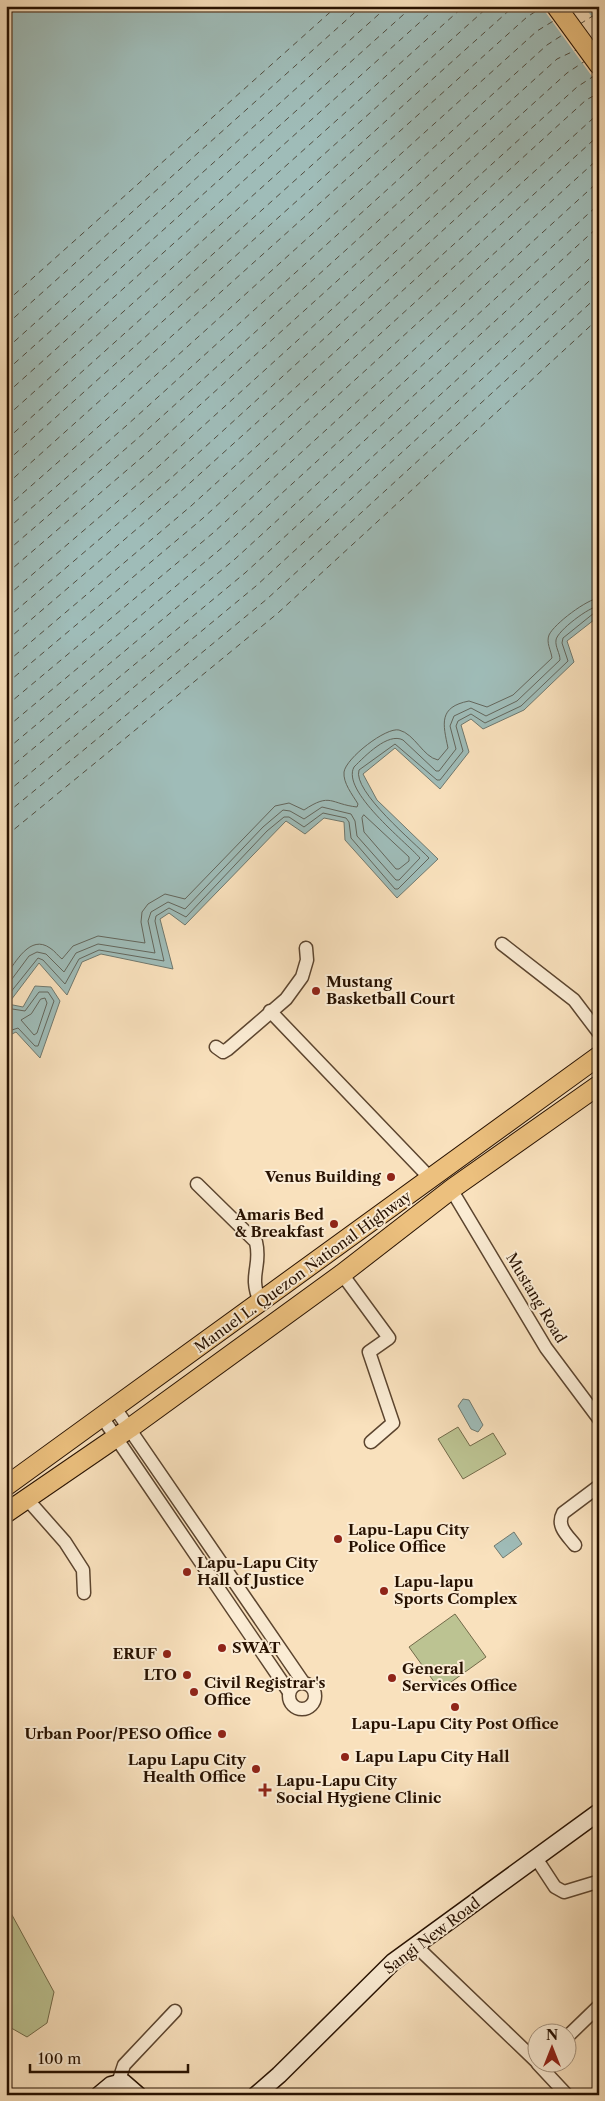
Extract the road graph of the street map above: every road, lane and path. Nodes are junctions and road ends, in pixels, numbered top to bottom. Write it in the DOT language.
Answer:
graph roads {
  1 [pos="556,6"];
  2 [pos="572,6"];
  3 [pos="599,44"];
  4 [pos="599,65"];
  5 [pos="502,944"];
  6 [pos="306,948"];
  7 [pos="270,1011"];
  8 [pos="599,1033"];
  9 [pos="216,1047"];
  10 [pos="599,1056"];
  11 [pos="599,1085"];
  12 [pos="432,1179"];
  13 [pos="197,1184"];
  14 [pos="451,1189"];
  15 [pos="342,1274"];
  16 [pos="260,1302"];
  17 [pos="109,1412"];
  18 [pos="599,1418"];
  19 [pos="123,1432"];
  20 [pos="371,1442"];
  21 [pos="7,1482"];
  22 [pos="599,1486"];
  23 [pos="27,1498"];
  24 [pos="6,1513"];
  25 [pos="575,1545"];
  26 [pos="235,1580"];
  27 [pos="222,1591"];
  28 [pos="84,1593"];
  29 [pos="303,1682"];
  30 [pos="289,1692"];
  31 [pos="599,1812"];
  32 [pos="536,1858"];
  33 [pos="597,1882"];
  34 [pos="416,1946"];
  35 [pos="599,2006"];
  36 [pos="175,2011"];
  37 [pos="578,2026"];
  38 [pos="528,2053"];
  39 [pos="548,2074"];
  40 [pos="118,2083"];
  41 [pos="99,2095"];
  42 [pos="138,2095"];
  43 [pos="256,2095"];
  44 [pos="567,2095"];
  1 -- 4 [label="main road"];
  2 -- 3 [label="main road"];
  5 -- 8 [label="street"];
  6 -- 7 [label="street"];
  7 -- 9 [label="street"];
  7 -- 12 [label="street"];
  10 -- 12 [label="main road, Manuel L. Quezon National Highway"];
  11 -- 14 [label="main road, Manuel L. Quezon National Highway"];
  12 -- 16 [label="main road, Manuel L. Quezon National Highway"];
  13 -- 16 [label="street"];
  14 -- 15 [label="main road, Manuel L. Quezon National Highway"];
  14 -- 18 [label="street, Mustang Road"];
  15 -- 19 [label="main road, Manuel L. Quezon National Highway"];
  15 -- 20 [label="street"];
  16 -- 17 [label="main road, Manuel L. Quezon National Highway"];
  17 -- 19 [label="street"];
  17 -- 21 [label="main road, Manuel L. Quezon National Highway"];
  19 -- 23 [label="main road, Manuel L. Quezon National Highway"];
  19 -- 26 [label="street"];
  19 -- 27 [label="street"];
  22 -- 25 [label="street"];
  23 -- 24 [label="main road, Manuel L. Quezon National Highway"];
  23 -- 28 [label="street"];
  26 -- 27 [label="street"];
  26 -- 29 [label="street"];
  27 -- 30 [label="street"];
  29 -- 30 [label="street"];
  29 -- 30 [label="street"];
  31 -- 32 [label="street, Sangi New Road"];
  32 -- 33 [label="street"];
  32 -- 34 [label="street, Sangi New Road"];
  34 -- 38 [label="street"];
  34 -- 43 [label="street, Sangi New Road"];
  35 -- 37 [label="street"];
  36 -- 40 [label="street"];
  39 -- 44 [label="street"];
  40 -- 41 [label="street"];
  40 -- 42 [label="street"];
}
